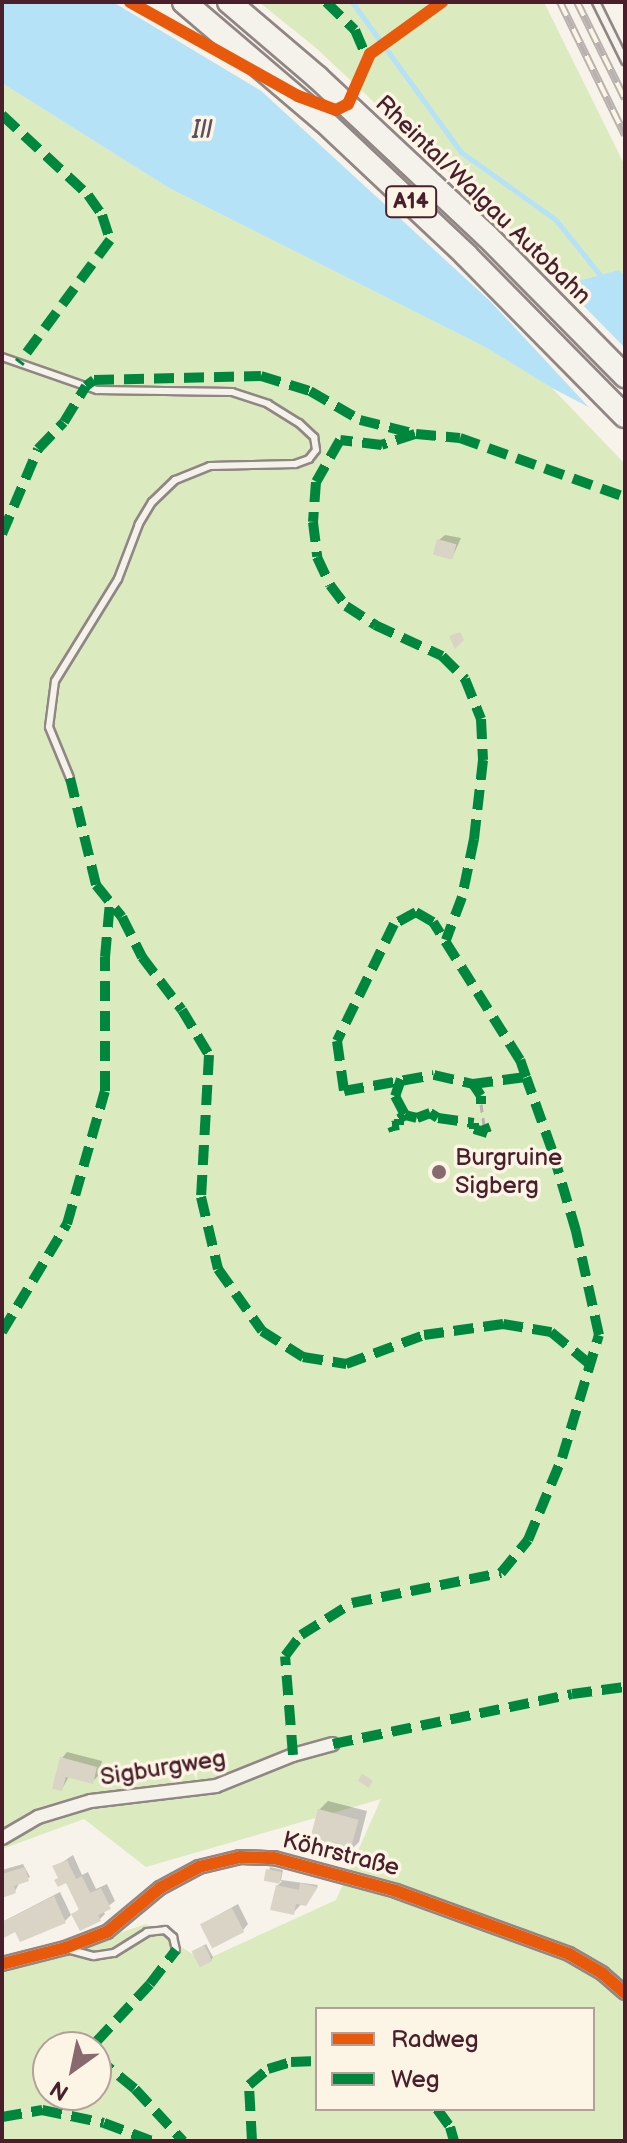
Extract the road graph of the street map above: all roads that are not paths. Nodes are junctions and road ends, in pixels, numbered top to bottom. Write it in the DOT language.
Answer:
graph roads {
  1 [pos="184,2"];
  2 [pos="229,2"];
  3 [pos="596,2"];
  4 [pos="625,61"];
  5 [pos="2,357"];
  6 [pos="625,376"];
  7 [pos="625,416"];
  8 [pos="70,778"];
  9 [pos="333,1744"];
  10 [pos="2,1838"];
  11 [pos="65,1948"];
  12 [pos="176,1950"];
  13 [pos="2,1964"];
  14 [pos="625,1993"];
  1 -- 7 [label="highway, A14"];
  2 -- 6 [label="highway, Rheintal/Walgau Autobahn / A14"];
  3 -- 4 [label="lane"];
  5 -- 8 [label="lane"];
  9 -- 10 [label="street, Sigburgweg"];
  11 -- 12 [label="lane"];
  11 -- 13 [label="street, Köhrstraße"];
  11 -- 14 [label="street, Köhrstraße"];
}
